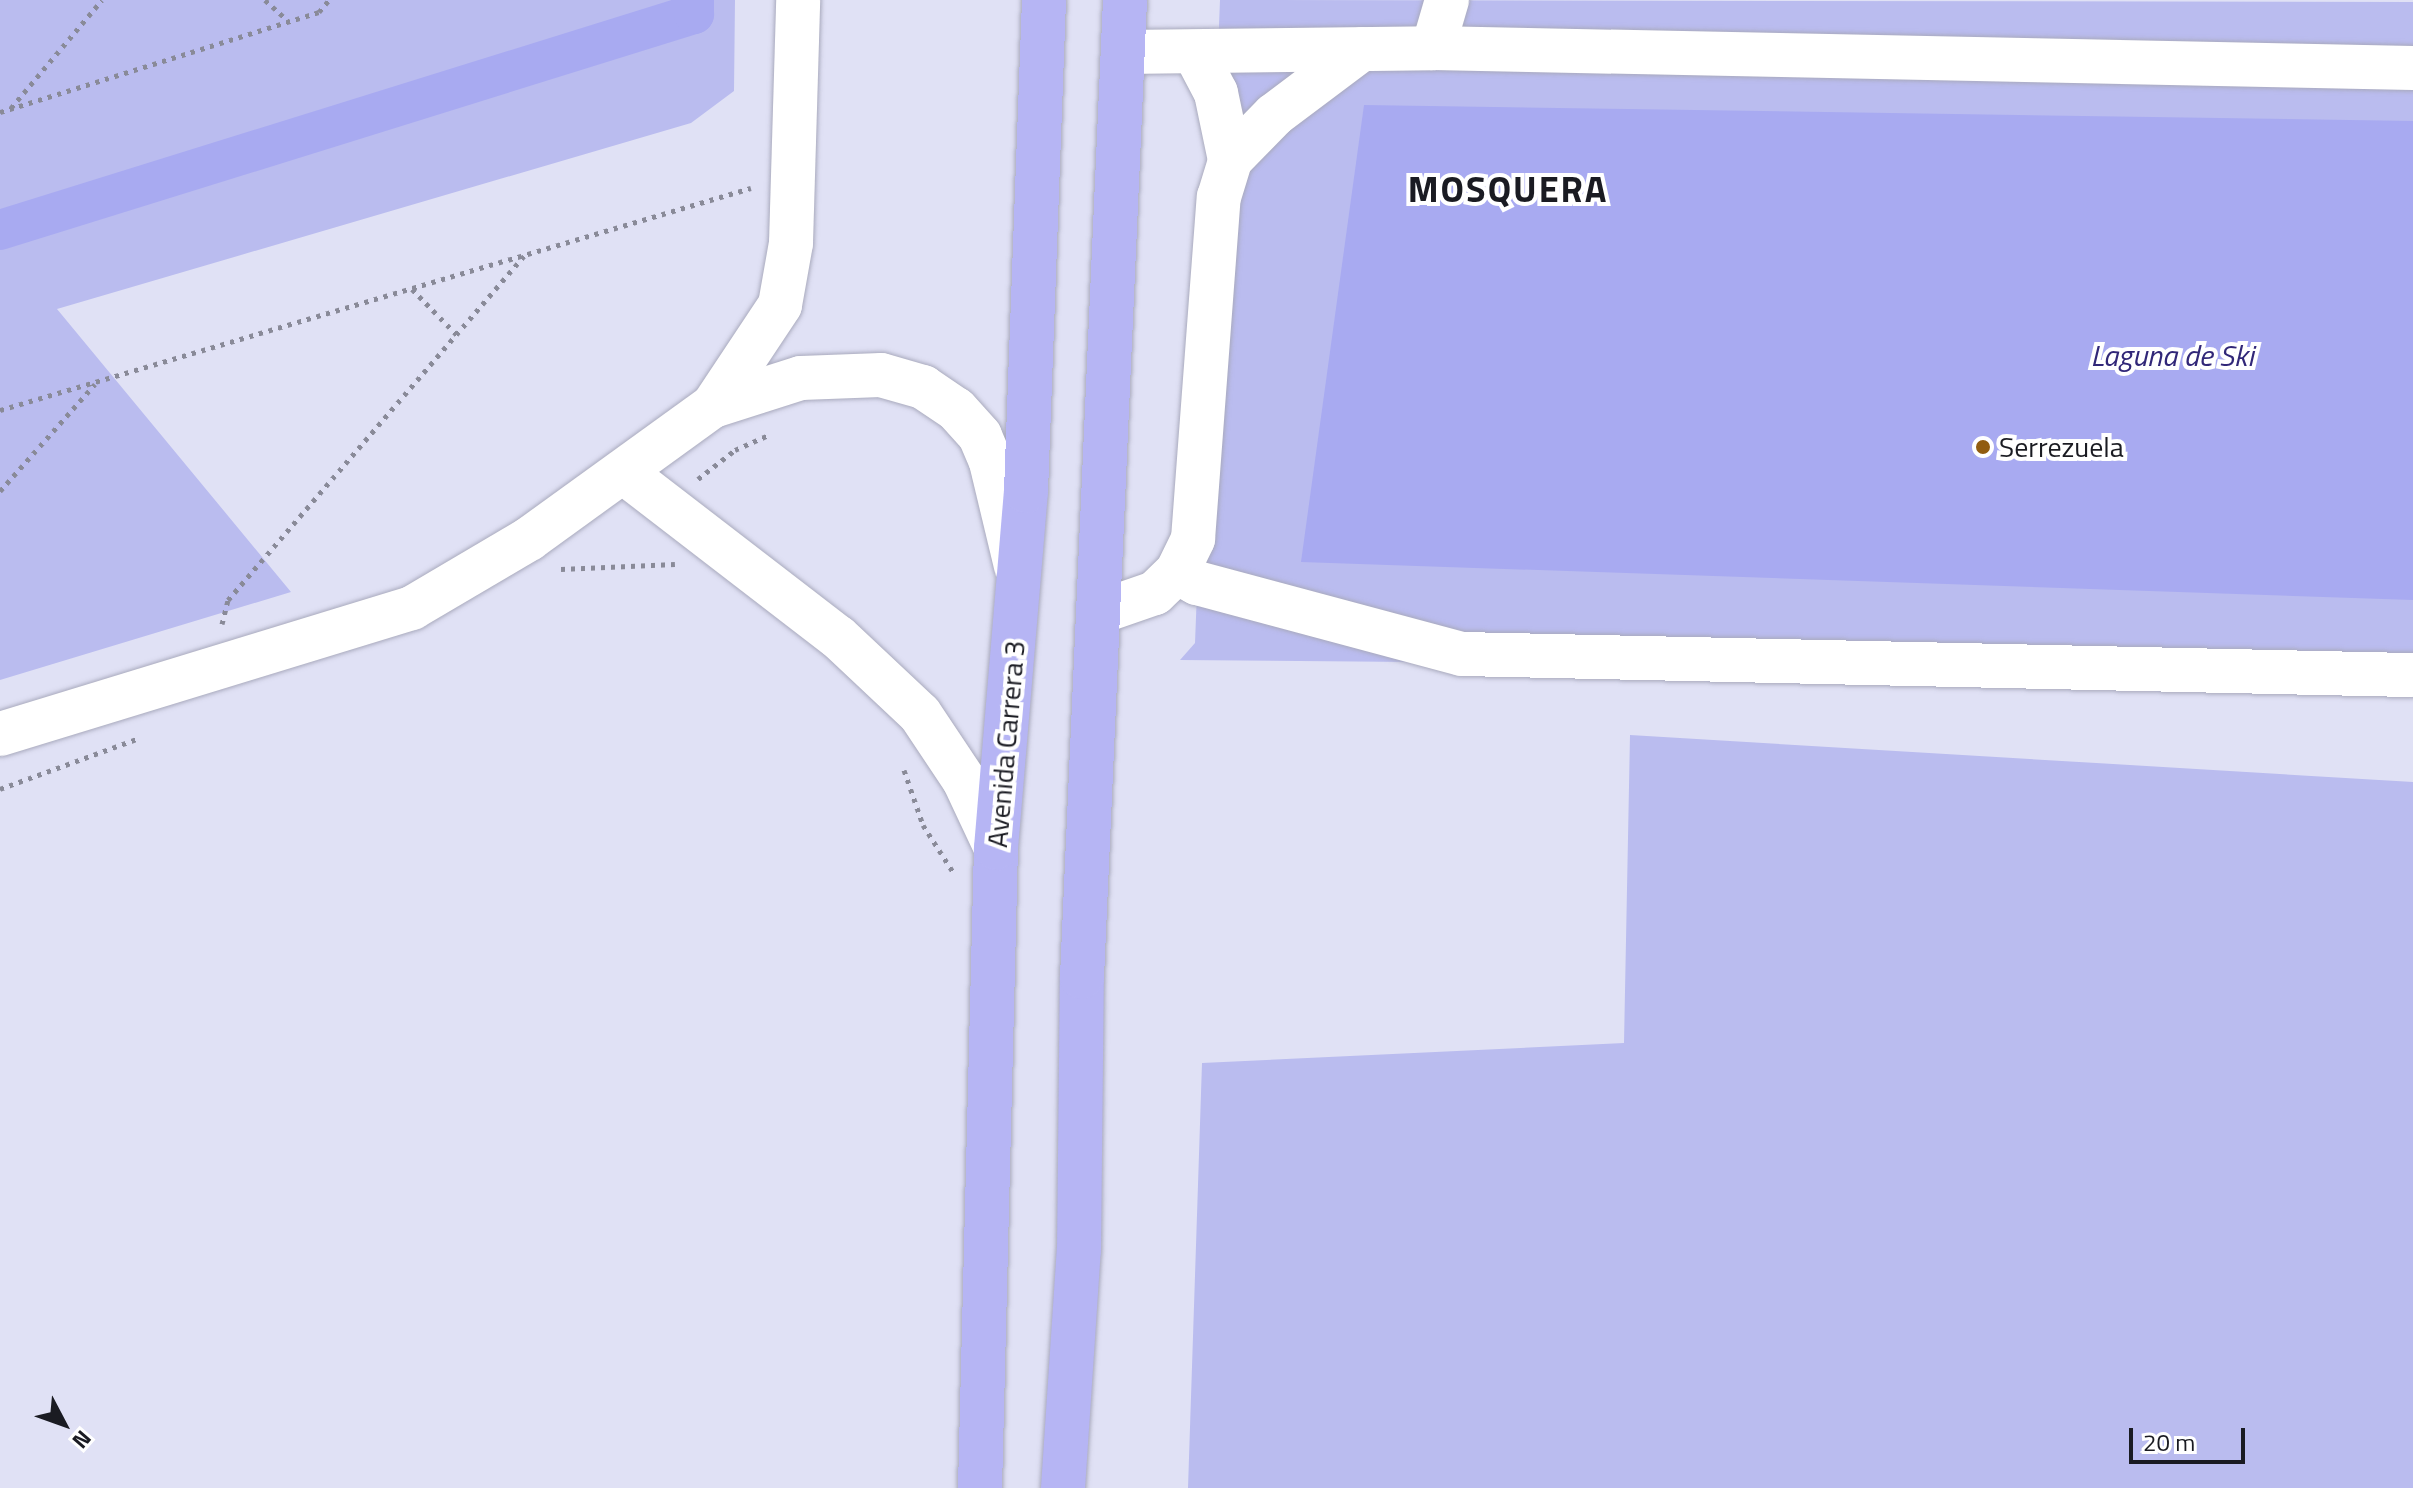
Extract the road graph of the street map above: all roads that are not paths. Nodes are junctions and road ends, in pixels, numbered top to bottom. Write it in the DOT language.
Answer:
graph roads {
  1 [pos="798,0"];
  2 [pos="1044,0"];
  3 [pos="1125,0"];
  4 [pos="1447,0"];
  5 [pos="1433,48"];
  6 [pos="1362,49"];
  7 [pos="1123,52"];
  8 [pos="1195,53"];
  9 [pos="2413,68"];
  10 [pos="1230,160"];
  11 [pos="713,406"];
  12 [pos="626,474"];
  13 [pos="1177,572"];
  14 [pos="1020,582"];
  15 [pos="1100,612"];
  16 [pos="2413,675"];
  17 [pos="0,734"];
  18 [pos="996,848"];
  19 [pos="980,1488"];
  20 [pos="1063,1488"];
  1 -- 11 [label="street"];
  2 -- 14 [label="main road, Avenida Carrera 3"];
  3 -- 7 [label="main road"];
  4 -- 5 [label="street"];
  5 -- 6 [label="street"];
  5 -- 9 [label="street"];
  6 -- 8 [label="street"];
  6 -- 10 [label="street"];
  7 -- 8 [label="street"];
  7 -- 15 [label="main road"];
  8 -- 10 [label="street"];
  10 -- 13 [label="street"];
  11 -- 12 [label="street"];
  11 -- 14 [label="street"];
  12 -- 17 [label="street"];
  12 -- 18 [label="street"];
  13 -- 15 [label="street"];
  13 -- 16 [label="street"];
  14 -- 18 [label="main road, Avenida Carrera 3"];
  15 -- 20 [label="main road"];
  18 -- 19 [label="main road, Avenida Carrera 3"];
}
